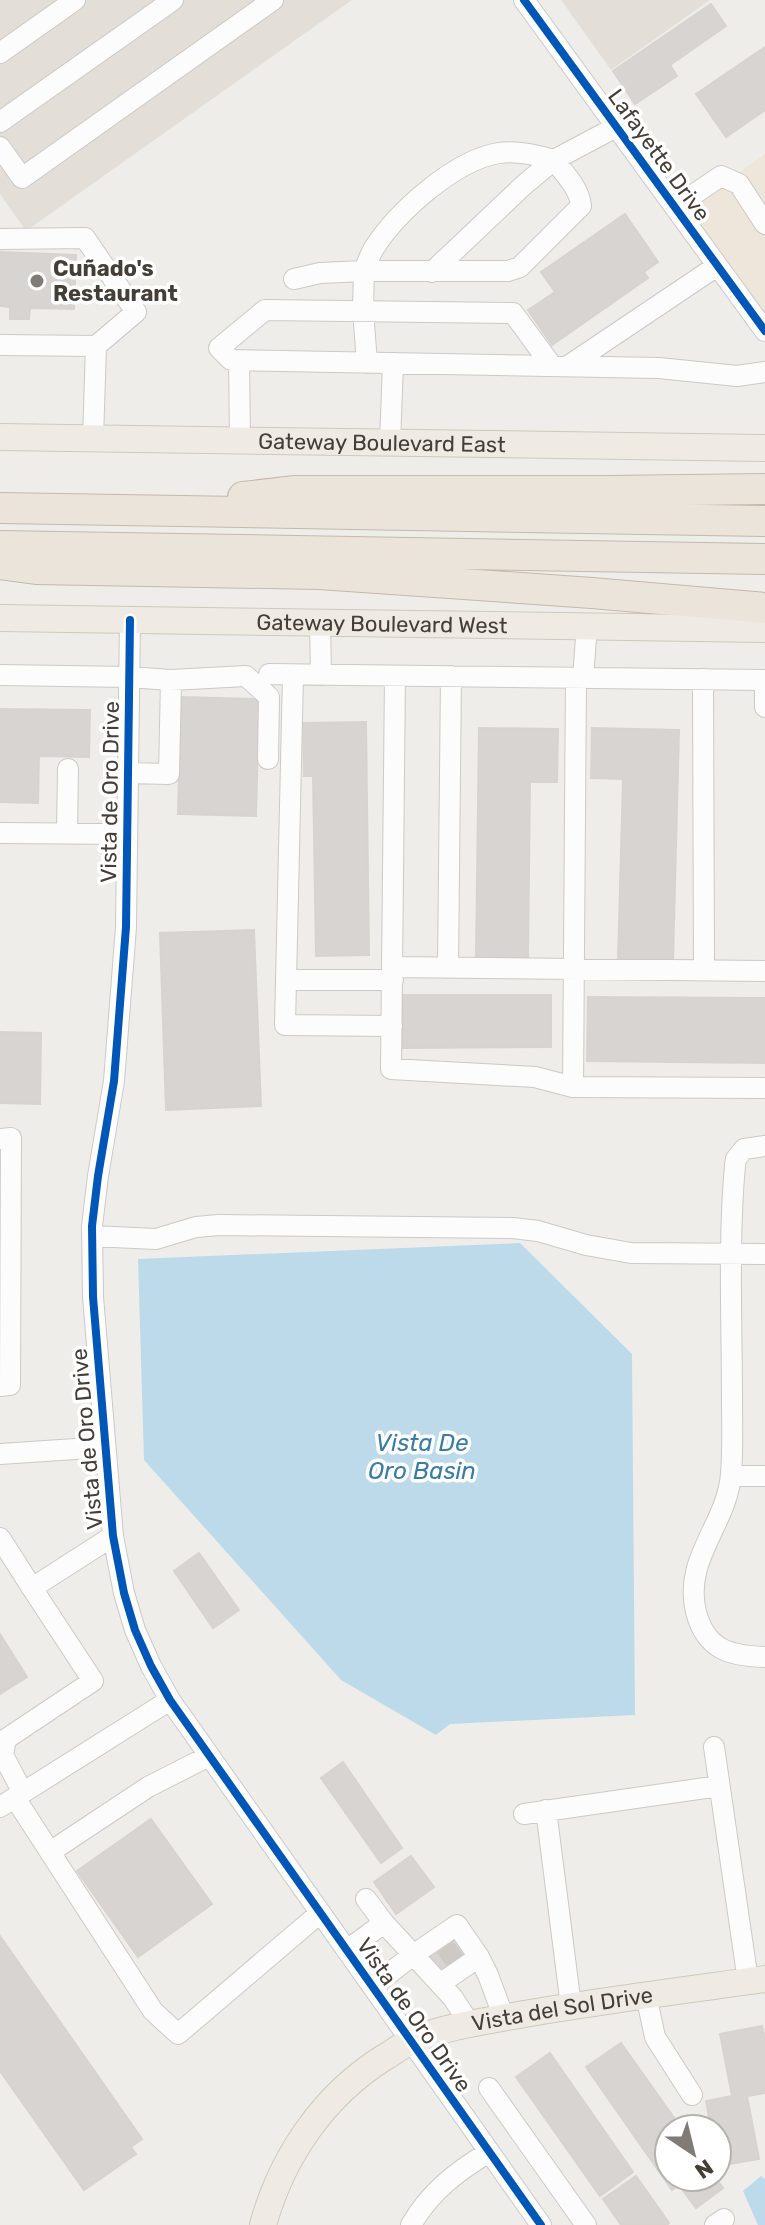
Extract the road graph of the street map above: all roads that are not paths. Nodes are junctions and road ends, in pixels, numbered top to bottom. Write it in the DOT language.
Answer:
graph roads {
  1 [pos="75,0"];
  2 [pos="173,0"];
  3 [pos="273,0"];
  4 [pos="532,3"];
  5 [pos="0,53"];
  6 [pos="0,122"];
  7 [pos="616,127"];
  8 [pos="0,147"];
  9 [pos="554,160"];
  10 [pos="675,207"];
  11 [pos="765,224"];
  12 [pos="0,239"];
  13 [pos="717,266"];
  14 [pos="364,271"];
  15 [pos="432,272"];
  16 [pos="294,279"];
  17 [pos="363,310"];
  18 [pos="761,318"];
  19 [pos="0,345"];
  20 [pos="96,346"];
  21 [pos="239,360"];
  22 [pos="367,363"];
  23 [pos="393,363"];
  24 [pos="560,366"];
  25 [pos="765,372"];
  26 [pos="0,437"];
  27 [pos="93,439"];
  28 [pos="240,441"];
  29 [pos="390,443"];
  30 [pos="765,448"];
  31 [pos="765,489"];
  32 [pos="0,508"];
  33 [pos="142,511"];
  34 [pos="765,521"];
  35 [pos="0,546"];
  36 [pos="765,559"];
  37 [pos="0,564"];
  38 [pos="765,608"];
  39 [pos="0,618"];
  40 [pos="130,620"];
  41 [pos="320,622"];
  42 [pos="587,625"];
  43 [pos="765,629"];
  44 [pos="269,674"];
  45 [pos="0,675"];
  46 [pos="293,675"];
  47 [pos="321,675"];
  48 [pos="395,676"];
  49 [pos="451,676"];
  50 [pos="129,677"];
  51 [pos="579,678"];
  52 [pos="703,679"];
  53 [pos="171,680"];
  54 [pos="765,680"];
  55 [pos="765,707"];
  56 [pos="268,759"];
  57 [pos="68,769"];
  58 [pos="128,773"];
  59 [pos="0,833"];
  60 [pos="67,833"];
  61 [pos="127,834"];
  62 [pos="448,968"];
  63 [pos="575,969"];
  64 [pos="704,970"];
  65 [pos="765,971"];
  66 [pos="393,974"];
  67 [pos="286,980"];
  68 [pos="392,1026"];
  69 [pos="573,1087"];
  70 [pos="765,1088"];
  71 [pos="0,1139"];
  72 [pos="765,1146"];
  73 [pos="92,1236"];
  74 [pos="732,1253"];
  75 [pos="765,1254"];
  76 [pos="0,1386"];
  77 [pos="105,1447"];
  78 [pos="0,1454"];
  79 [pos="731,1476"];
  80 [pos="765,1476"];
  81 [pos="113,1536"];
  82 [pos="0,1538"];
  83 [pos="32,1588"];
  84 [pos="765,1657"];
  85 [pos="170,1700"];
  86 [pos="714,1747"];
  87 [pos="2,1756"];
  88 [pos="209,1756"];
  89 [pos="719,1786"];
  90 [pos="13,1799"];
  91 [pos="546,1810"];
  92 [pos="524,1814"];
  93 [pos="50,1852"];
  94 [pos="366,1899"];
  95 [pos="320,1913"];
  96 [pos="384,1923"];
  97 [pos="347,1950"];
  98 [pos="450,1954"];
  99 [pos="413,1955"];
  100 [pos="479,1957"];
  101 [pos="757,1980"];
  102 [pos="441,1983"];
  103 [pos="373,1986"];
  104 [pos="646,1995"];
  105 [pos="571,2006"];
  106 [pos="504,2018"];
  107 [pos="470,2024"];
  108 [pos="410,2041"];
  109 [pos="489,2088"];
  110 [pos="692,2095"];
  111 [pos="534,2151"];
  112 [pos="489,2152"];
  113 [pos="503,2173"];
  114 [pos="263,2225"];
  115 [pos="411,2225"];
  116 [pos="541,2225"];
  117 [pos="586,2225"];
  1 -- 5 [label="street"];
  2 -- 6 [label="street"];
  3 -- 8 [label="street"];
  4 -- 7 [label="street, Lafayette Drive"];
  7 -- 9 [label="street"];
  7 -- 10 [label="street, Lafayette Drive"];
  9 -- 14 [label="street"];
  9 -- 15 [label="street"];
  9 -- 15 [label="street"];
  10 -- 11 [label="street"];
  10 -- 13 [label="street, Lafayette Drive"];
  12 -- 20 [label="street"];
  13 -- 18 [label="street, Lafayette Drive"];
  13 -- 24 [label="street"];
  14 -- 15 [label="street"];
  14 -- 16 [label="street"];
  14 -- 17 [label="street"];
  17 -- 21 [label="street"];
  17 -- 22 [label="street"];
  17 -- 24 [label="street"];
  19 -- 20 [label="street"];
  20 -- 27 [label="street"];
  21 -- 22 [label="street"];
  21 -- 28 [label="street"];
  22 -- 23 [label="street"];
  23 -- 24 [label="street"];
  23 -- 29 [label="street"];
  24 -- 25 [label="street"];
  26 -- 27 [label="main road, Gateway Boulevard East"];
  27 -- 28 [label="main road, Gateway Boulevard East"];
  28 -- 29 [label="main road, Gateway Boulevard East"];
  29 -- 30 [label="main road, Gateway Boulevard East"];
  31 -- 33 [label="highway"];
  32 -- 33 [label="highway"];
  33 -- 34 [label="highway"];
  35 -- 36 [label="highway"];
  37 -- 38 [label="highway"];
  39 -- 40 [label="main road, Gateway Boulevard West"];
  40 -- 41 [label="main road, Gateway Boulevard West"];
  40 -- 50 [label="street, Vista de Oro Drive"];
  41 -- 42 [label="main road, Gateway Boulevard West"];
  41 -- 47 [label="street"];
  42 -- 43 [label="main road, Gateway Boulevard West"];
  42 -- 51 [label="street"];
  44 -- 46 [label="street"];
  45 -- 50 [label="street"];
  46 -- 47 [label="street"];
  46 -- 67 [label="street"];
  47 -- 48 [label="street"];
  48 -- 49 [label="street"];
  48 -- 66 [label="street"];
  49 -- 51 [label="street"];
  49 -- 62 [label="street"];
  50 -- 53 [label="street"];
  50 -- 58 [label="street, Vista de Oro Drive"];
  51 -- 52 [label="street"];
  51 -- 63 [label="street"];
  52 -- 54 [label="street"];
  52 -- 64 [label="street"];
  53 -- 56 [label="street"];
  53 -- 58 [label="street"];
  54 -- 55 [label="street"];
  57 -- 60 [label="street"];
  58 -- 61 [label="street, Vista de Oro Drive"];
  59 -- 60 [label="street"];
  60 -- 61 [label="street"];
  61 -- 73 [label="street, Vista de Oro Drive"];
  62 -- 63 [label="street"];
  62 -- 66 [label="street"];
  63 -- 64 [label="street"];
  63 -- 69 [label="street"];
  64 -- 65 [label="street"];
  66 -- 67 [label="street"];
  66 -- 68 [label="street"];
  67 -- 68 [label="street"];
  68 -- 69 [label="street"];
  69 -- 70 [label="street"];
  71 -- 76 [label="street"];
  72 -- 74 [label="street"];
  73 -- 74 [label="street"];
  73 -- 77 [label="street, Vista de Oro Drive"];
  74 -- 75 [label="street"];
  74 -- 79 [label="street"];
  77 -- 78 [label="street"];
  77 -- 81 [label="street, Vista de Oro Drive"];
  79 -- 80 [label="street"];
  79 -- 84 [label="street"];
  81 -- 83 [label="street"];
  81 -- 85 [label="street, Vista de Oro Drive"];
  82 -- 83 [label="street"];
  83 -- 87 [label="street"];
  85 -- 88 [label="street, Vista de Oro Drive"];
  85 -- 90 [label="street"];
  86 -- 89 [label="street"];
  87 -- 90 [label="street"];
  88 -- 93 [label="street"];
  88 -- 95 [label="street, Vista de Oro Drive"];
  89 -- 91 [label="street"];
  89 -- 101 [label="street"];
  90 -- 93 [label="street"];
  91 -- 92 [label="street"];
  91 -- 105 [label="street"];
  93 -- 95 [label="street"];
  94 -- 96 [label="street"];
  95 -- 97 [label="street, Vista de Oro Drive"];
  96 -- 97 [label="street"];
  96 -- 99 [label="street"];
  97 -- 103 [label="street, Vista de Oro Drive"];
  98 -- 99 [label="street"];
  98 -- 100 [label="street"];
  98 -- 100 [label="street"];
  98 -- 102 [label="street"];
  99 -- 102 [label="street"];
  99 -- 103 [label="street"];
  100 -- 106 [label="street"];
  101 -- 104 [label="main road, Vista del Sol Drive"];
  102 -- 107 [label="street"];
  103 -- 108 [label="street, Vista de Oro Drive"];
  104 -- 105 [label="main road, Vista del Sol Drive"];
  104 -- 110 [label="street"];
  105 -- 106 [label="main road, Vista del Sol Drive"];
  106 -- 107 [label="main road, Vista del Sol Drive"];
  107 -- 108 [label="main road, Vista del Sol Drive"];
  108 -- 112 [label="street, Vista de Oro Drive"];
  108 -- 114 [label="main road, Vista del Sol Drive"];
  109 -- 111 [label="street"];
  111 -- 113 [label="street"];
  111 -- 117 [label="street"];
  112 -- 113 [label="street, Vista de Oro Drive"];
  112 -- 115 [label="street"];
  113 -- 116 [label="street, Vista de Oro Drive"];
}
